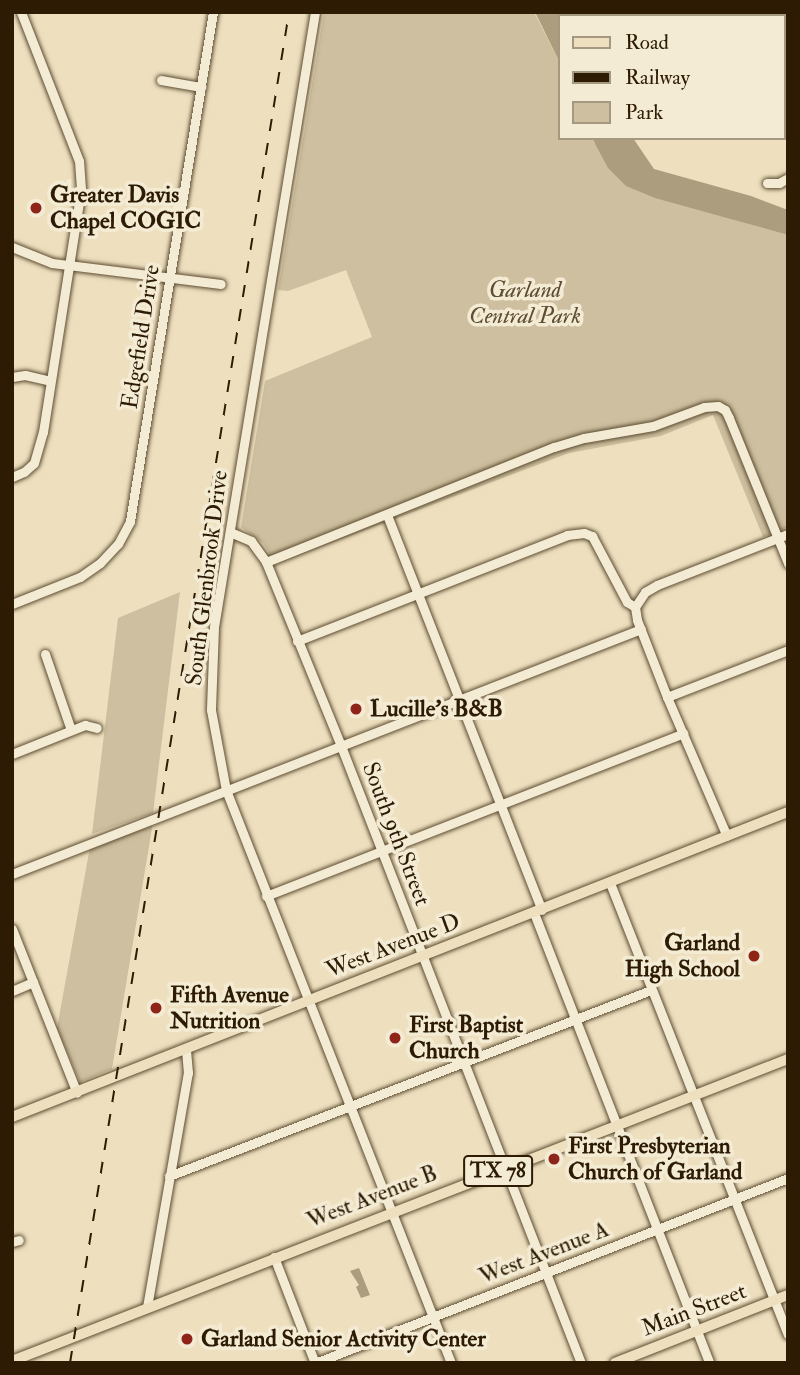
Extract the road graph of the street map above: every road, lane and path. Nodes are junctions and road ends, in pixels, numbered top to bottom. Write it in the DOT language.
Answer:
graph roads {
  1 [pos="21,12"];
  2 [pos="214,12"];
  3 [pos="315,12"];
  4 [pos="161,80"];
  5 [pos="201,87"];
  6 [pos="788,178"];
  7 [pos="767,183"];
  8 [pos="12,247"];
  9 [pos="70,265"];
  10 [pos="170,278"];
  11 [pos="221,284"];
  12 [pos="12,377"];
  13 [pos="50,381"];
  14 [pos="12,477"];
  15 [pos="387,514"];
  16 [pos="230,531"];
  17 [pos="788,534"];
  18 [pos="778,539"];
  19 [pos="266,562"];
  20 [pos="788,563"];
  21 [pos="418,594"];
  22 [pos="12,604"];
  23 [pos="635,607"];
  24 [pos="641,629"];
  25 [pos="297,641"];
  26 [pos="788,650"];
  27 [pos="46,654"];
  28 [pos="667,697"];
  29 [pos="460,700"];
  30 [pos="97,728"];
  31 [pos="71,730"];
  32 [pos="683,733"];
  33 [pos="341,746"];
  34 [pos="12,754"];
  35 [pos="226,790"];
  36 [pos="501,804"];
  37 [pos="788,812"];
  38 [pos="726,836"];
  39 [pos="381,851"];
  40 [pos="12,874"];
  41 [pos="610,883"];
  42 [pos="266,896"];
  43 [pos="538,911"];
  44 [pos="12,929"];
  45 [pos="423,956"];
  46 [pos="33,982"];
  47 [pos="651,990"];
  48 [pos="12,991"];
  49 [pos="308,1001"];
  50 [pos="575,1020"];
  51 [pos="186,1050"];
  52 [pos="788,1059"];
  53 [pos="464,1064"];
  54 [pos="77,1093"];
  55 [pos="693,1095"];
  56 [pos="350,1107"];
  57 [pos="12,1117"];
  58 [pos="617,1125"];
  59 [pos="505,1168"];
  60 [pos="169,1176"];
  61 [pos="788,1178"];
  62 [pos="735,1200"];
  63 [pos="391,1212"];
  64 [pos="657,1230"];
  65 [pos="274,1257"];
  66 [pos="546,1273"];
  67 [pos="788,1295"];
  68 [pos="774,1300"];
  69 [pos="147,1307"];
  70 [pos="433,1317"];
  71 [pos="696,1331"];
  72 [pos="788,1334"];
  73 [pos="12,1361"];
  74 [pos="315,1363"];
  75 [pos="451,1363"];
  76 [pos="581,1363"];
  77 [pos="615,1363"];
  78 [pos="709,1363"];
  1 -- 9 [label="street"];
  2 -- 5 [label="street, Edgefield Drive"];
  3 -- 16 [label="street, South Glenbrook Drive"];
  4 -- 5 [label="street"];
  5 -- 10 [label="street, Edgefield Drive"];
  6 -- 7 [label="street"];
  8 -- 9 [label="street"];
  9 -- 10 [label="street"];
  9 -- 13 [label="street"];
  10 -- 11 [label="street"];
  10 -- 22 [label="street, Edgefield Drive"];
  12 -- 13 [label="street"];
  13 -- 14 [label="street"];
  15 -- 18 [label="street"];
  15 -- 19 [label="street"];
  15 -- 21 [label="street"];
  16 -- 19 [label="street, South 9th Street"];
  16 -- 35 [label="street, South Glenbrook Drive"];
  17 -- 18 [label="street"];
  18 -- 20 [label="street"];
  18 -- 23 [label="street"];
  19 -- 25 [label="street, South 9th Street"];
  21 -- 23 [label="street"];
  21 -- 25 [label="street"];
  21 -- 29 [label="street"];
  23 -- 24 [label="street"];
  24 -- 28 [label="street"];
  24 -- 29 [label="street"];
  25 -- 33 [label="street, South 9th Street"];
  26 -- 28 [label="street"];
  27 -- 31 [label="street"];
  28 -- 32 [label="street"];
  29 -- 33 [label="street"];
  29 -- 36 [label="street"];
  30 -- 31 [label="street"];
  31 -- 34 [label="street"];
  32 -- 36 [label="street"];
  32 -- 38 [label="street"];
  33 -- 35 [label="street"];
  33 -- 39 [label="street, South 9th Street"];
  35 -- 40 [label="street"];
  35 -- 42 [label="street, South Glenbrook Drive"];
  36 -- 39 [label="street"];
  36 -- 43 [label="street"];
  37 -- 38 [label="main road, West Avenue D"];
  38 -- 41 [label="main road, West Avenue D"];
  39 -- 42 [label="street"];
  39 -- 45 [label="street, South 9th Street"];
  41 -- 43 [label="main road, West Avenue D"];
  41 -- 47 [label="street"];
  42 -- 49 [label="street, South Glenbrook Drive"];
  43 -- 45 [label="main road, West Avenue D"];
  43 -- 50 [label="street"];
  44 -- 46 [label="street"];
  45 -- 49 [label="main road, West Avenue D"];
  45 -- 53 [label="street, South 9th Street"];
  46 -- 48 [label="street"];
  46 -- 54 [label="street"];
  47 -- 50 [label="street"];
  47 -- 55 [label="street"];
  49 -- 51 [label="main road, West Avenue D"];
  49 -- 56 [label="street, South Glenbrook Drive"];
  50 -- 53 [label="street"];
  50 -- 58 [label="street"];
  51 -- 54 [label="main road, West Avenue D"];
  51 -- 60 [label="street"];
  52 -- 55 [label="main road, West Avenue B / TX 78"];
  53 -- 56 [label="street"];
  53 -- 59 [label="street, South 9th Street"];
  54 -- 57 [label="main road, West Avenue D"];
  55 -- 58 [label="main road, West Avenue B / TX 78"];
  55 -- 62 [label="street"];
  56 -- 60 [label="street"];
  56 -- 63 [label="street, South Glenbrook Drive"];
  58 -- 59 [label="main road, West Avenue B / TX 78"];
  58 -- 64 [label="street"];
  59 -- 63 [label="main road, West Avenue B / TX 78"];
  59 -- 66 [label="street, South 9th Street"];
  60 -- 69 [label="street"];
  61 -- 62 [label="street, West Avenue A"];
  62 -- 64 [label="street, West Avenue A"];
  62 -- 68 [label="street"];
  63 -- 65 [label="main road, West Avenue B / TX 78"];
  63 -- 70 [label="street, South Glenbrook Drive"];
  64 -- 66 [label="street, West Avenue A"];
  64 -- 71 [label="street"];
  65 -- 69 [label="main road, West Avenue B / TX 78"];
  65 -- 74 [label="street"];
  66 -- 70 [label="street, West Avenue A"];
  66 -- 76 [label="street, South 9th Street"];
  67 -- 68 [label="main road, Main Street"];
  68 -- 71 [label="main road, Main Street"];
  68 -- 72 [label="street"];
  69 -- 73 [label="main road, West Avenue B / TX 78"];
  70 -- 74 [label="street, West Avenue A"];
  70 -- 75 [label="street, South Glenbrook Drive"];
  71 -- 77 [label="main road, Main Street"];
  71 -- 78 [label="street"];
}
